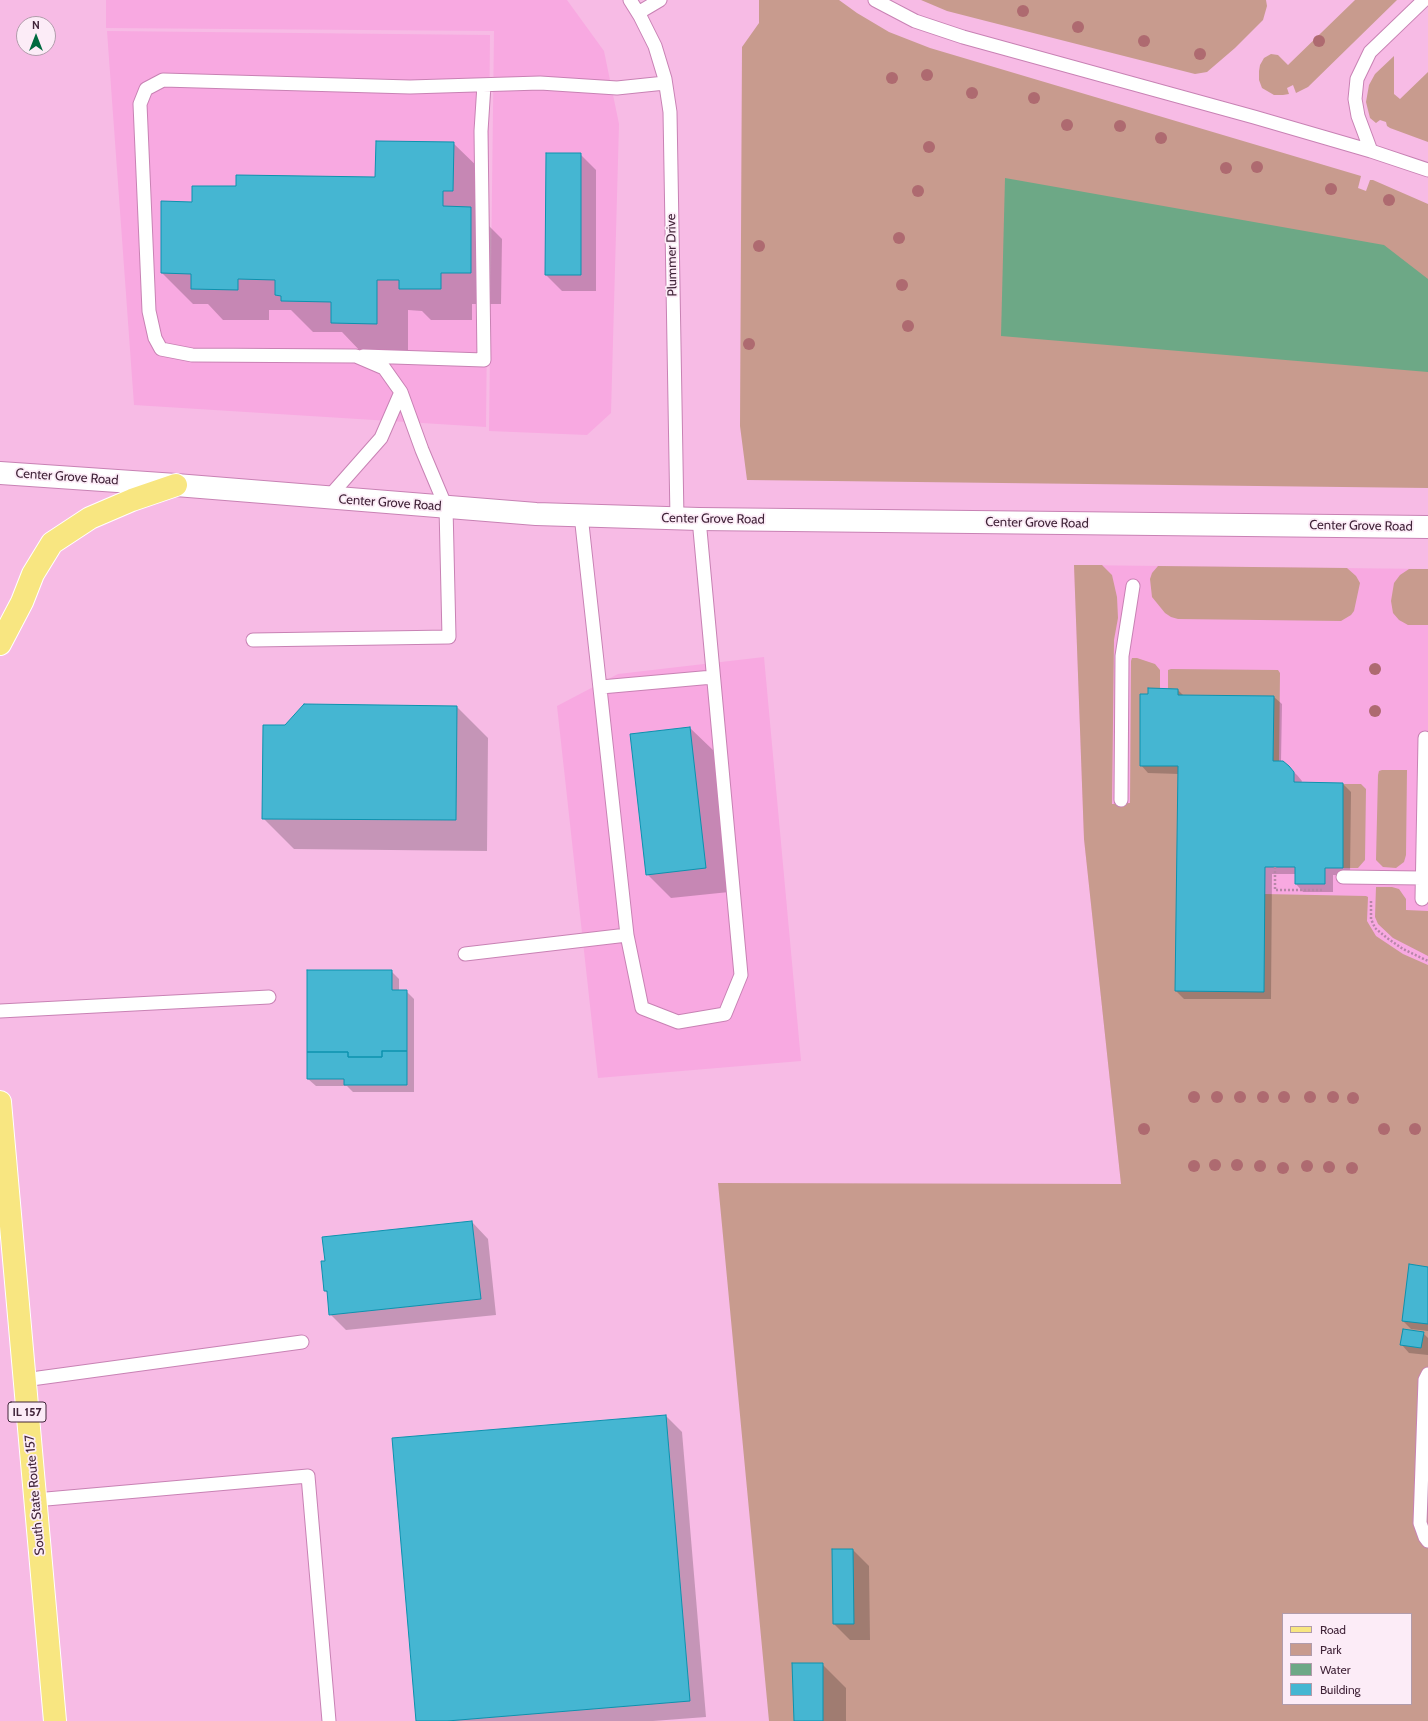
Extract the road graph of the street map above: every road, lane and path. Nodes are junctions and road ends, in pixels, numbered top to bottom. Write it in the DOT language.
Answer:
graph roads {
  1 [pos="630,0"];
  2 [pos="660,0"];
  3 [pos="875,0"];
  4 [pos="1424,0"];
  5 [pos="638,12"];
  6 [pos="665,83"];
  7 [pos="484,85"];
  8 [pos="1371,151"];
  9 [pos="1428,170"];
  10 [pos="356,356"];
  11 [pos="401,392"];
  12 [pos="0,473"];
  13 [pos="176,485"];
  14 [pos="328,498"];
  15 [pos="446,507"];
  16 [pos="581,515"];
  17 [pos="677,518"];
  18 [pos="699,519"];
  19 [pos="1428,527"];
  20 [pos="1133,586"];
  21 [pos="253,640"];
  22 [pos="0,644"];
  23 [pos="713,677"];
  24 [pos="601,687"];
  25 [pos="1426,738"];
  26 [pos="1121,800"];
  27 [pos="1275,867"];
  28 [pos="1343,877"];
  29 [pos="1422,878"];
  30 [pos="1328,890"];
  31 [pos="1371,898"];
  32 [pos="1422,899"];
  33 [pos="627,934"];
  34 [pos="465,954"];
  35 [pos="1428,961"];
  36 [pos="269,997"];
  37 [pos="0,1011"];
  38 [pos="0,1102"];
  39 [pos="302,1342"];
  40 [pos="1428,1374"];
  41 [pos="24,1380"];
  42 [pos="35,1500"];
  43 [pos="1428,1541"];
  44 [pos="55,1721"];
  45 [pos="329,1721"];
  1 -- 5 [label="lane, Plummer Drive"];
  2 -- 5 [label="lane"];
  3 -- 8 [label="lane"];
  4 -- 8 [label="lane"];
  5 -- 6 [label="lane, Plummer Drive"];
  6 -- 7 [label="lane"];
  6 -- 17 [label="lane, Plummer Drive"];
  7 -- 10 [label="lane"];
  7 -- 10 [label="lane"];
  8 -- 9 [label="lane"];
  10 -- 11 [label="lane"];
  11 -- 14 [label="lane"];
  11 -- 15 [label="lane"];
  12 -- 13 [label="street, Center Grove Road"];
  13 -- 14 [label="street, Center Grove Road"];
  13 -- 22 [label="main road"];
  14 -- 15 [label="street, Center Grove Road"];
  15 -- 16 [label="street, Center Grove Road"];
  15 -- 21 [label="lane"];
  16 -- 17 [label="street, Center Grove Road"];
  16 -- 24 [label="lane"];
  17 -- 18 [label="street, Center Grove Road"];
  18 -- 19 [label="street, Center Grove Road"];
  18 -- 23 [label="lane"];
  20 -- 26 [label="lane"];
  23 -- 24 [label="lane"];
  23 -- 33 [label="lane"];
  24 -- 33 [label="lane"];
  25 -- 29 [label="lane"];
  27 -- 30 [label="path"];
  28 -- 29 [label="lane"];
  29 -- 32 [label="lane"];
  31 -- 35 [label="path"];
  33 -- 34 [label="lane"];
  36 -- 37 [label="lane"];
  38 -- 41 [label="main road, South State Route 157 / IL 157"];
  39 -- 41 [label="lane"];
  40 -- 43 [label="lane"];
  41 -- 42 [label="main road, South State Route 157 / IL 157"];
  42 -- 44 [label="main road, South State Route 157 / IL 157"];
  42 -- 45 [label="lane"];
}
